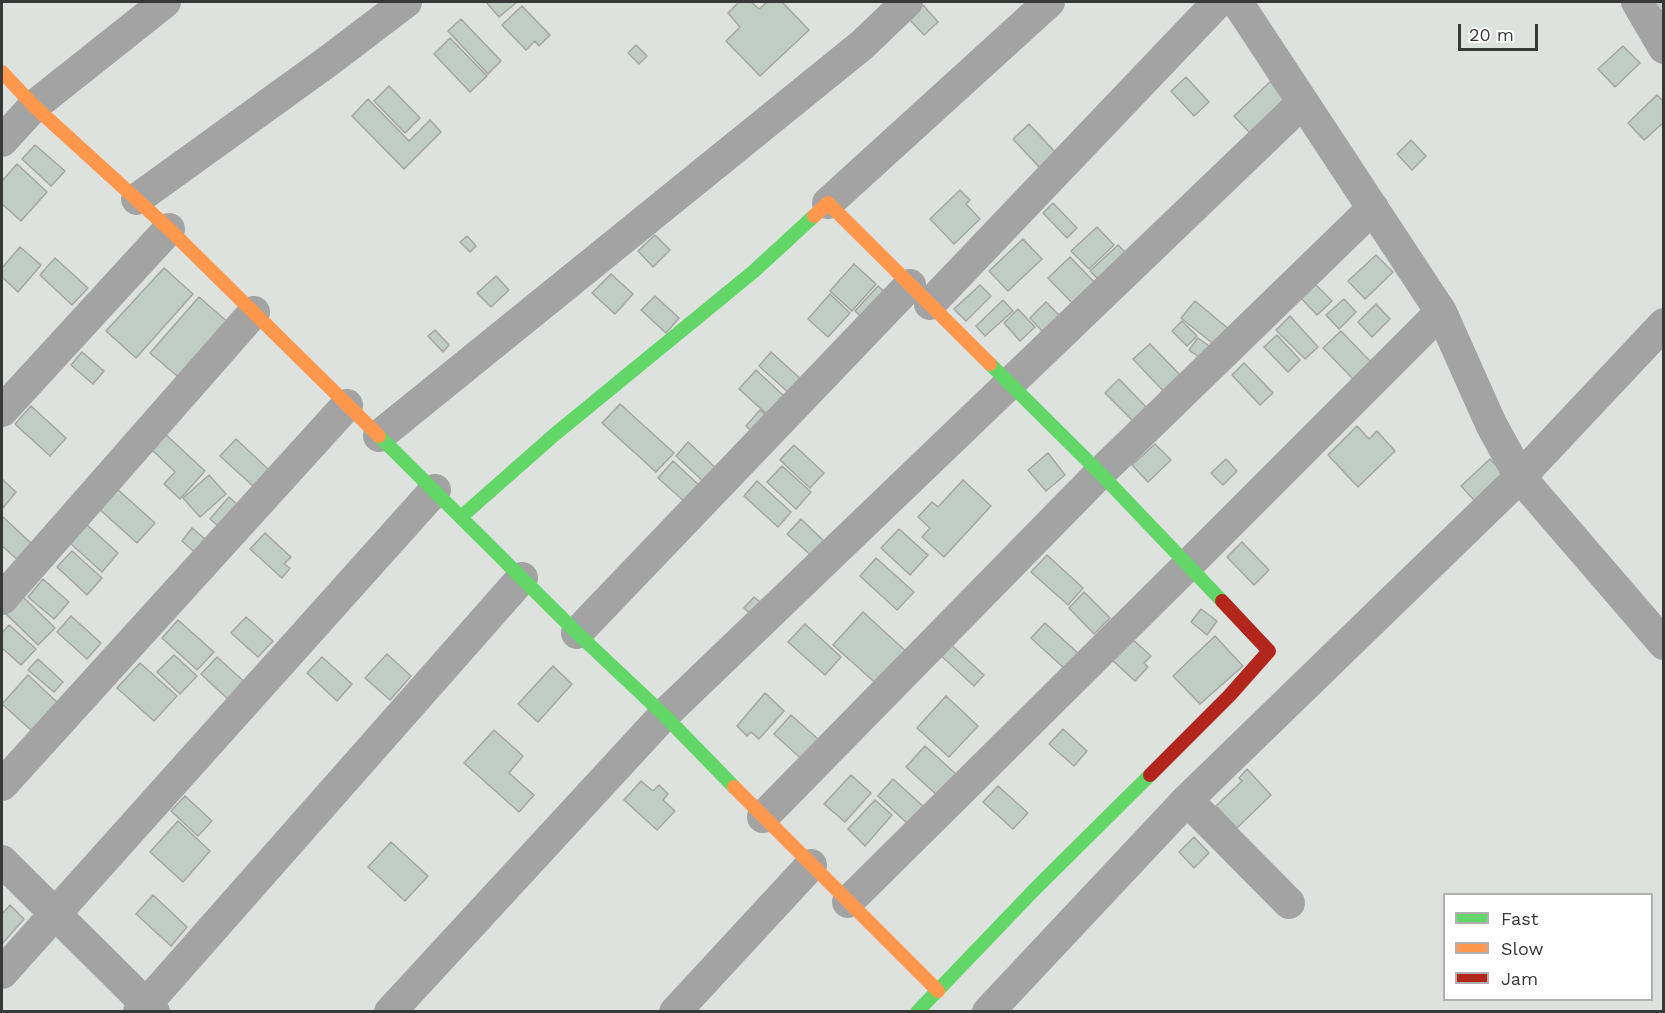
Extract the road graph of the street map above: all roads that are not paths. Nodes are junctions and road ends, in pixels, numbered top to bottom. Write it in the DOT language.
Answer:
graph roads {
  1 [pos="165,2"];
  2 [pos="406,2"];
  3 [pos="907,2"];
  4 [pos="1049,2"];
  5 [pos="1218,2"];
  6 [pos="1237,2"];
  7 [pos="1637,2"];
  8 [pos="1664,48"];
  9 [pos="2,72"];
  10 [pos="1303,102"];
  11 [pos="34,106"];
  12 [pos="2,141"];
  13 [pos="137,199"];
  14 [pos="828,203"];
  15 [pos="1373,208"];
  16 [pos="169,229"];
  17 [pos="920,294"];
  18 [pos="254,312"];
  19 [pos="1441,312"];
  20 [pos="1664,324"];
  21 [pos="1010,384"];
  22 [pos="347,405"];
  23 [pos="2,411"];
  24 [pos="379,436"];
  25 [pos="1100,473"];
  26 [pos="1520,477"];
  27 [pos="435,490"];
  28 [pos="462,517"];
  29 [pos="1187,566"];
  30 [pos="522,578"];
  31 [pos="2,599"];
  32 [pos="577,633"];
  33 [pos="1664,644"];
  34 [pos="664,715"];
  35 [pos="2,785"];
  36 [pos="1187,800"];
  37 [pos="763,817"];
  38 [pos="2,861"];
  39 [pos="811,865"];
  40 [pos="848,902"];
  41 [pos="1289,903"];
  42 [pos="55,914"];
  43 [pos="2,973"];
  44 [pos="938,991"];
  45 [pos="147,1009"];
  46 [pos="390,1011"];
  47 [pos="675,1011"];
  48 [pos="916,1011"];
  49 [pos="988,1011"];
  1 -- 11 [label="street"];
  2 -- 13 [label="street"];
  3 -- 24 [label="street"];
  4 -- 14 [label="street"];
  5 -- 17 [label="street"];
  6 -- 10 [label="street"];
  7 -- 8 [label="street"];
  9 -- 11 [label="street"];
  10 -- 15 [label="street"];
  10 -- 21 [label="street"];
  11 -- 12 [label="street"];
  11 -- 13 [label="street"];
  13 -- 16 [label="street"];
  14 -- 17 [label="street"];
  14 -- 28 [label="street"];
  15 -- 19 [label="street"];
  15 -- 25 [label="street"];
  16 -- 18 [label="street"];
  16 -- 23 [label="street"];
  17 -- 21 [label="street"];
  17 -- 32 [label="street"];
  18 -- 22 [label="street"];
  18 -- 31 [label="street"];
  19 -- 26 [label="street"];
  19 -- 29 [label="street"];
  20 -- 26 [label="street"];
  21 -- 25 [label="street"];
  21 -- 34 [label="street"];
  22 -- 24 [label="street"];
  22 -- 35 [label="street"];
  24 -- 27 [label="street"];
  25 -- 29 [label="street"];
  25 -- 37 [label="street"];
  26 -- 33 [label="street"];
  26 -- 36 [label="street"];
  27 -- 28 [label="street"];
  27 -- 42 [label="street"];
  28 -- 30 [label="street"];
  29 -- 40 [label="street"];
  29 -- 44 [label="street"];
  30 -- 32 [label="street"];
  30 -- 45 [label="street"];
  32 -- 34 [label="street"];
  34 -- 37 [label="street"];
  34 -- 46 [label="street"];
  36 -- 41 [label="street"];
  36 -- 49 [label="street"];
  37 -- 39 [label="street"];
  38 -- 42 [label="street"];
  39 -- 40 [label="street"];
  39 -- 47 [label="street"];
  40 -- 44 [label="street"];
  42 -- 43 [label="street"];
  42 -- 45 [label="street"];
  44 -- 48 [label="street"];
}
